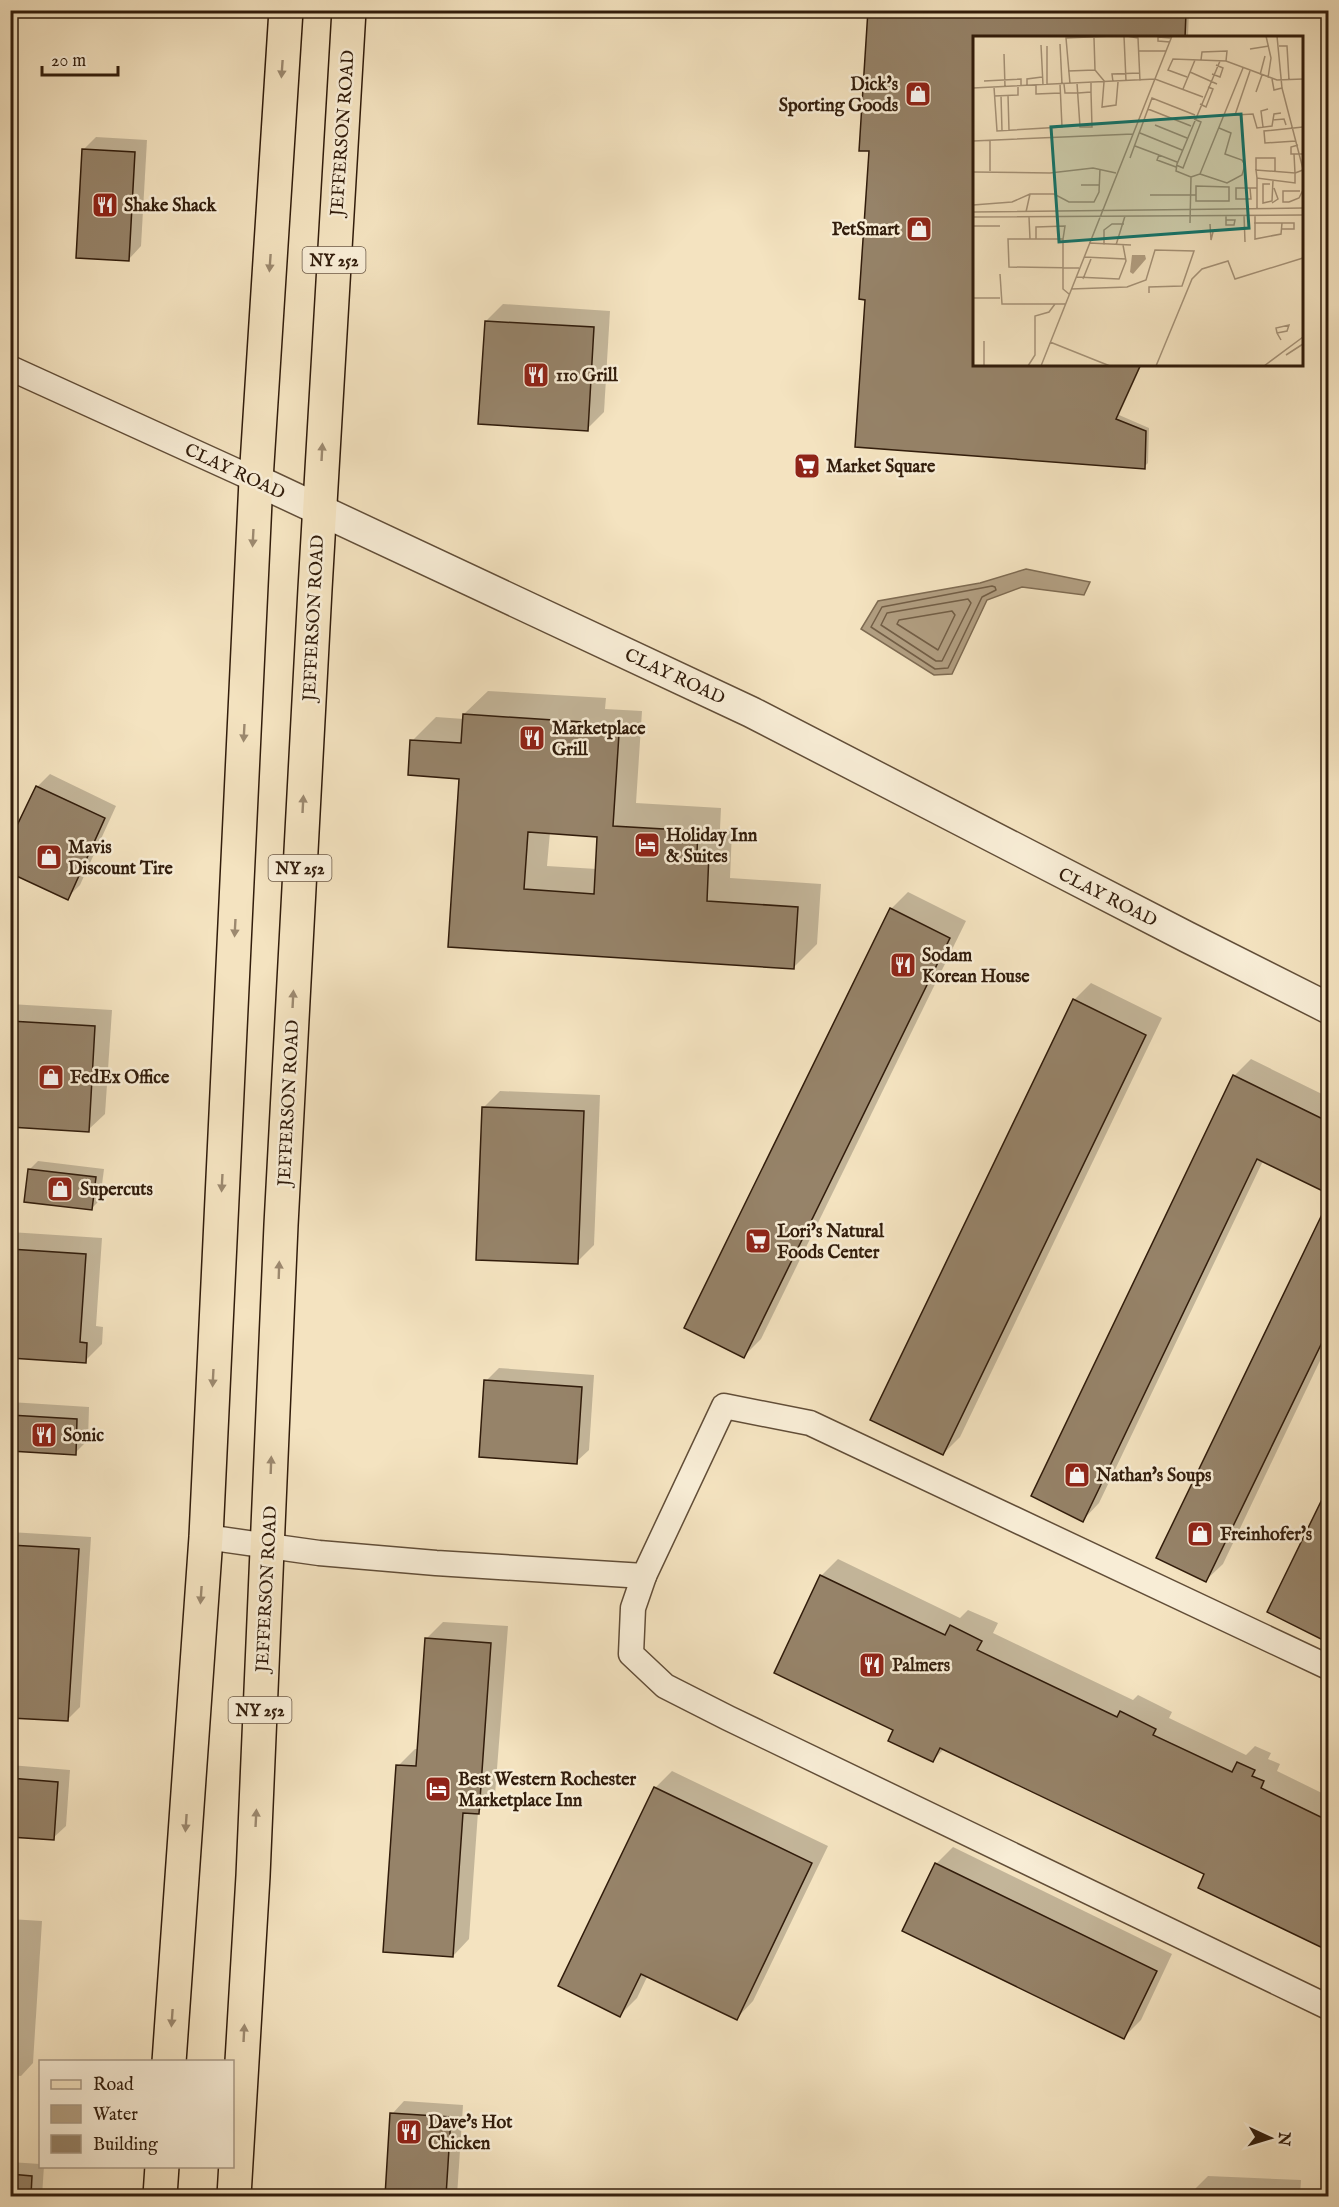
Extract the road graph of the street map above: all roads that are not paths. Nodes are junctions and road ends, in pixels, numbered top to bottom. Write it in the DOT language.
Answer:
graph roads {
  1 [pos="286,10"];
  2 [pos="349,10"];
  3 [pos="10,368"];
  4 [pos="256,480"];
  5 [pos="319,510"];
  6 [pos="1329,1008"];
  7 [pos="206,1537"];
  8 [pos="268,1545"];
  9 [pos="644,1576"];
  10 [pos="1329,1667"];
  11 [pos="1329,2007"];
  12 [pos="170,2060"];
  13 [pos="162,2168"];
  14 [pos="160,2196"];
  15 [pos="234,2196"];
  1 -- 4 [label="main road, one-way"];
  5 -- 2 [label="main road, JEFFERSON ROAD / NY 252, one-way"];
  3 -- 4 [label="street, CLAY ROAD"];
  4 -- 5 [label="street, CLAY ROAD"];
  4 -- 7 [label="main road, one-way"];
  5 -- 6 [label="street, CLAY ROAD"];
  8 -- 5 [label="main road, JEFFERSON ROAD / NY 252, one-way"];
  7 -- 8 [label="street"];
  7 -- 12 [label="main road, one-way"];
  8 -- 9 [label="street"];
  15 -- 8 [label="main road, JEFFERSON ROAD / NY 252, one-way"];
  9 -- 10 [label="street"];
  9 -- 11 [label="street"];
  13 -- 14 [label="main road"];
}
